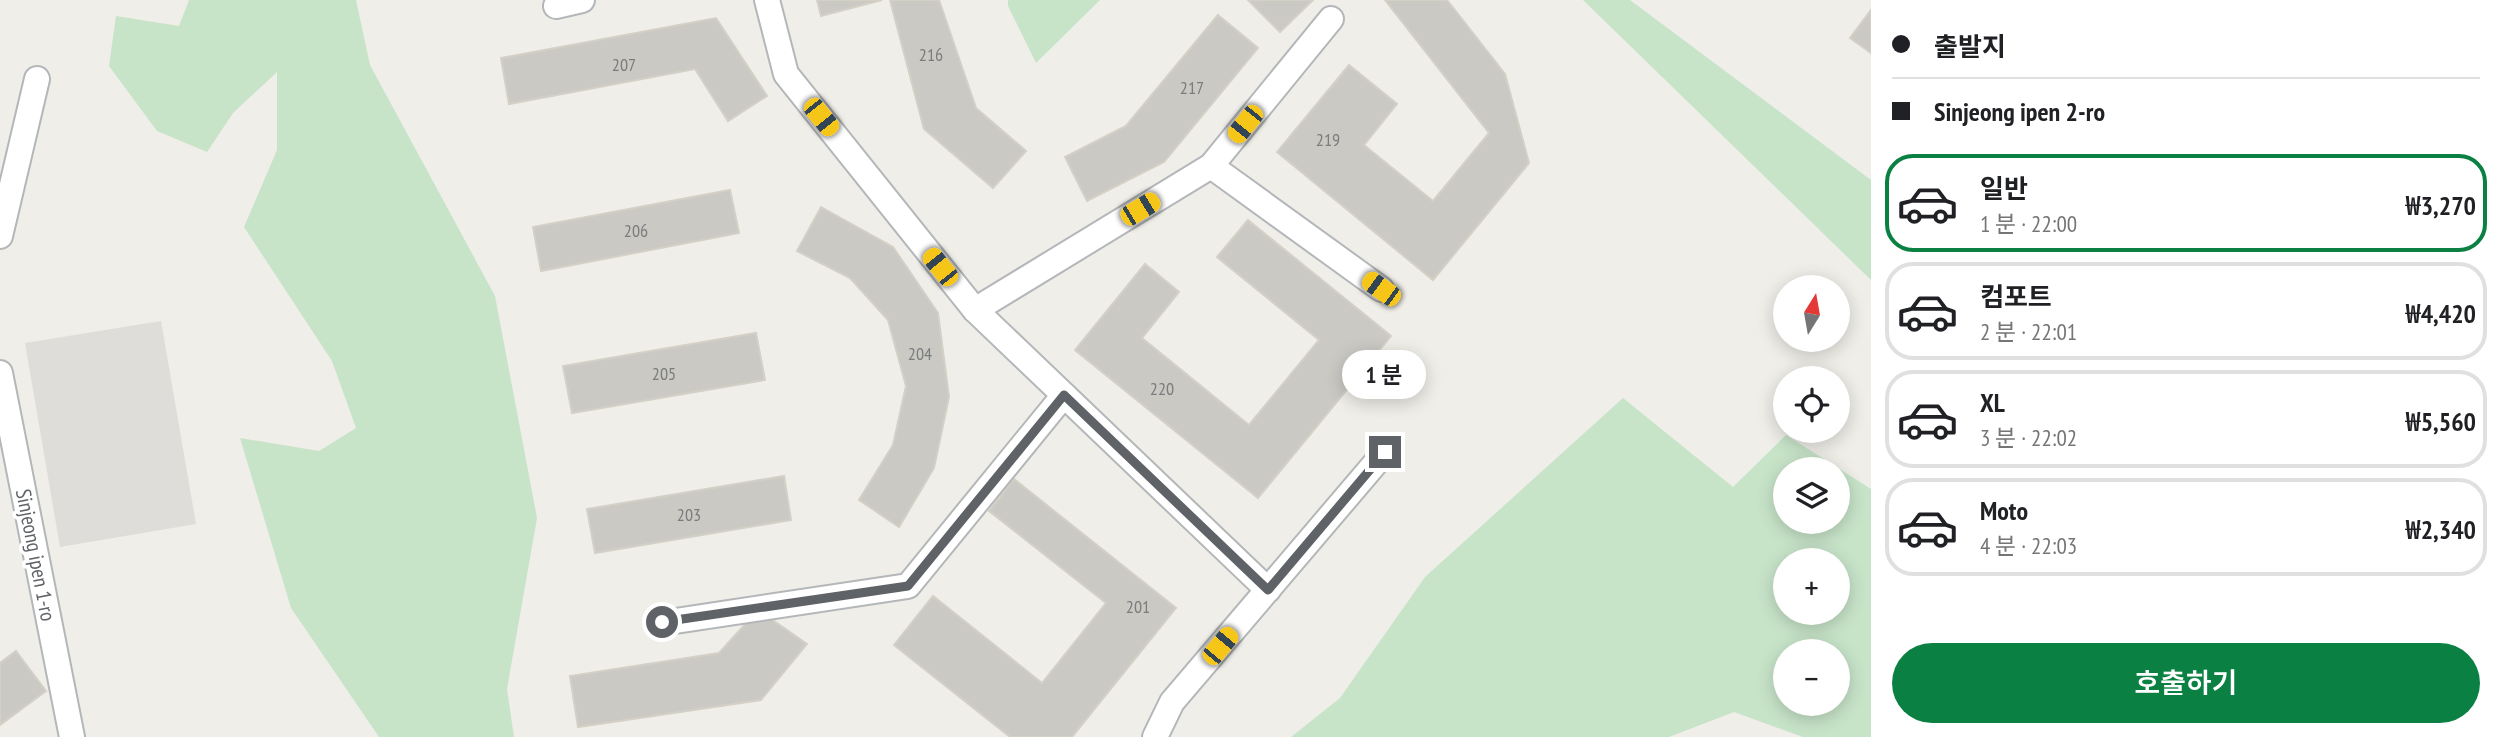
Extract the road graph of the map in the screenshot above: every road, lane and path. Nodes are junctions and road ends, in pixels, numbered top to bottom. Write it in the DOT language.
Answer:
graph roads {
  1 [pos="582,0"];
  2 [pos="767,0"];
  3 [pos="556,6"];
  4 [pos="1331,19"];
  5 [pos="37,79"];
  6 [pos="1211,166"];
  7 [pos="0,236"];
  8 [pos="1381,289"];
  9 [pos="975,310"];
  10 [pos="0,373"];
  11 [pos="1064,395"];
  12 [pos="1385,452"];
  13 [pos="1268,590"];
  14 [pos="662,622"];
  15 [pos="72,737"];
  16 [pos="1155,737"];
  1 -- 3 [label="street"];
  2 -- 9 [label="street"];
  4 -- 6 [label="street"];
  5 -- 7 [label="street"];
  6 -- 8 [label="street"];
  6 -- 9 [label="street"];
  9 -- 11 [label="street"];
  10 -- 15 [label="street, Sinjeong ipen 1-ro"];
  11 -- 13 [label="street"];
  11 -- 14 [label="street"];
  12 -- 13 [label="street"];
  13 -- 16 [label="street"];
}
